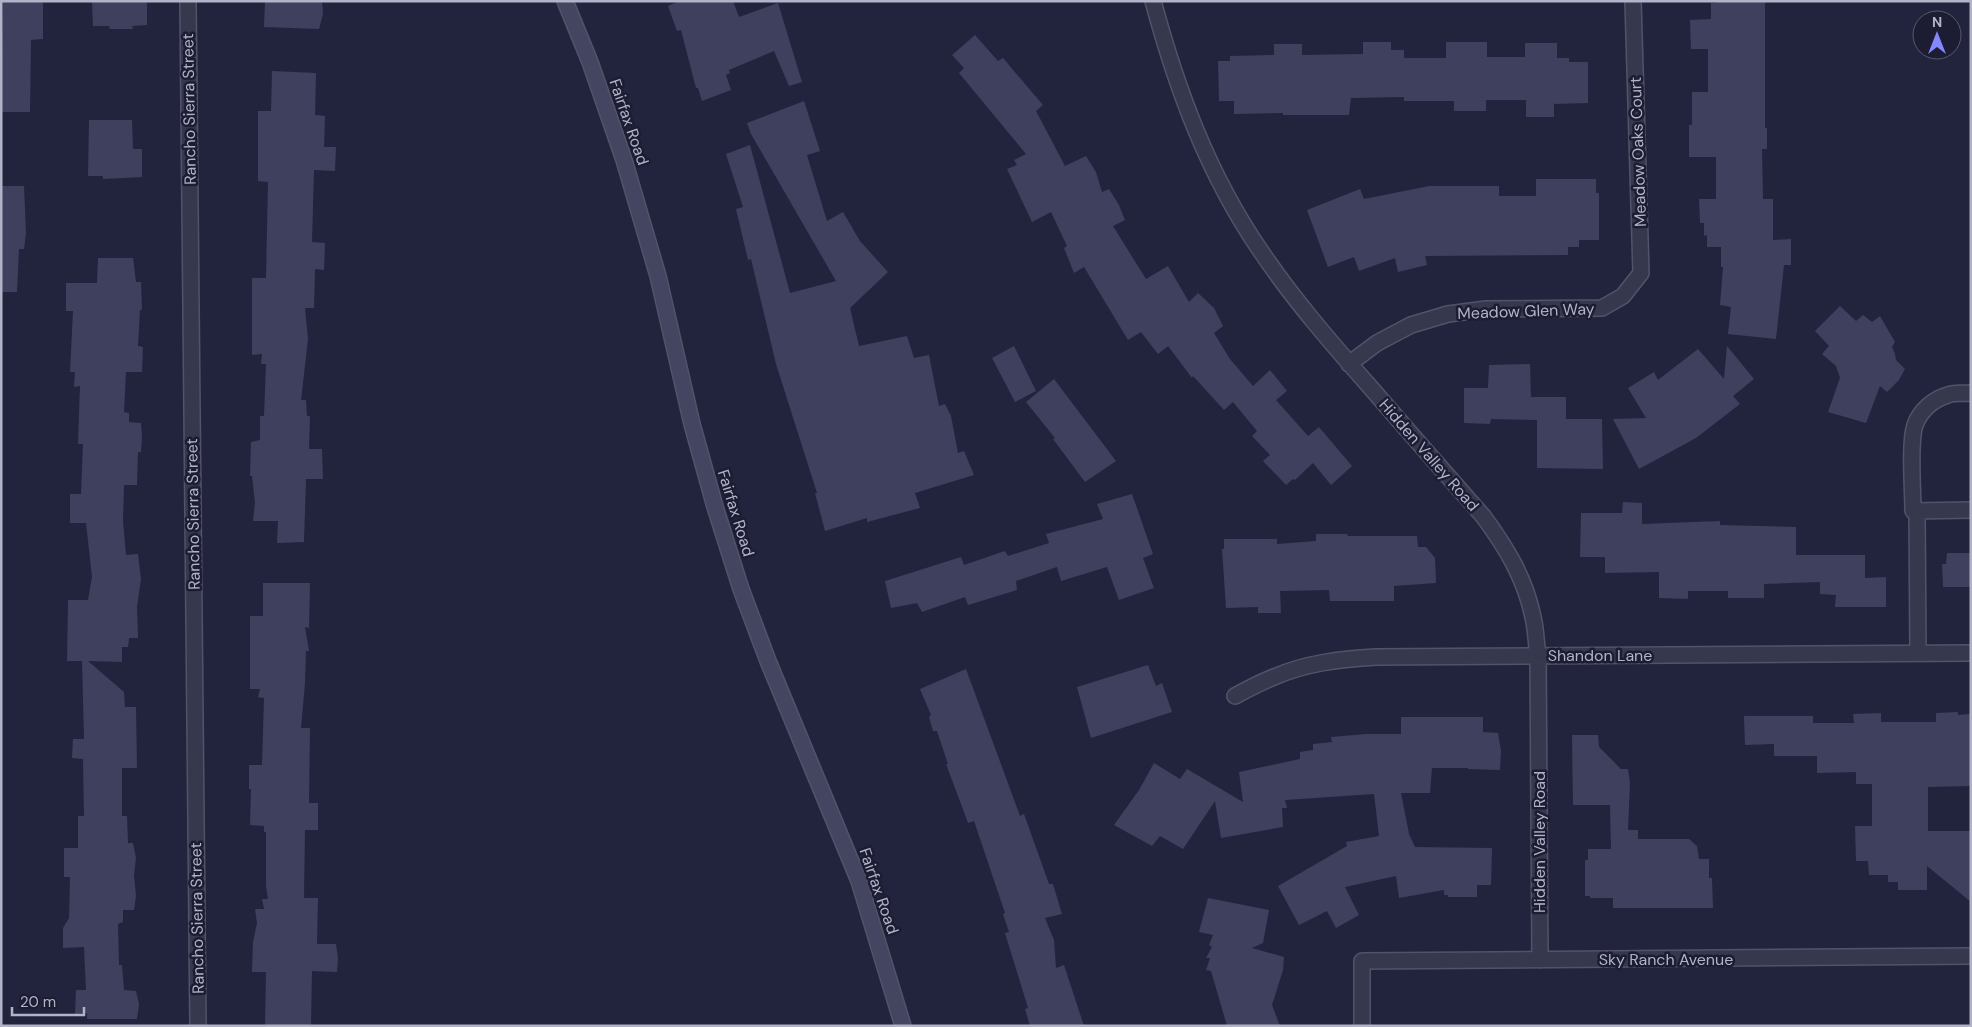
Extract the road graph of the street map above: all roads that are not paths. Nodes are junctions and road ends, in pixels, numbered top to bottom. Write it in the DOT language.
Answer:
graph roads {
  1 [pos="188,1"];
  2 [pos="565,1"];
  3 [pos="1153,1"];
  4 [pos="1634,1"];
  5 [pos="1623,296"];
  6 [pos="1349,364"];
  7 [pos="1971,394"];
  8 [pos="1971,510"];
  9 [pos="1918,511"];
  10 [pos="1918,653"];
  11 [pos="1971,653"];
  12 [pos="1538,655"];
  13 [pos="1236,696"];
  14 [pos="1971,956"];
  15 [pos="1540,960"];
  16 [pos="198,1026"];
  17 [pos="903,1026"];
  18 [pos="1362,1026"];
  1 -- 16 [label="street, Rancho Sierra Street"];
  2 -- 17 [label="main road, Fairfax Road"];
  3 -- 6 [label="street, Hidden Valley Road"];
  4 -- 5 [label="street, Meadow Oaks Court"];
  5 -- 6 [label="street, Meadow Glen Way"];
  6 -- 12 [label="street, Hidden Valley Road"];
  7 -- 9 [label="street"];
  8 -- 9 [label="street"];
  9 -- 10 [label="street"];
  10 -- 11 [label="street, Shandon Lane"];
  10 -- 12 [label="street, Shandon Lane"];
  12 -- 13 [label="street, Shandon Lane"];
  12 -- 15 [label="street, Hidden Valley Road"];
  14 -- 15 [label="street, Sky Ranch Avenue"];
  15 -- 18 [label="street, Sky Ranch Avenue"];
}
